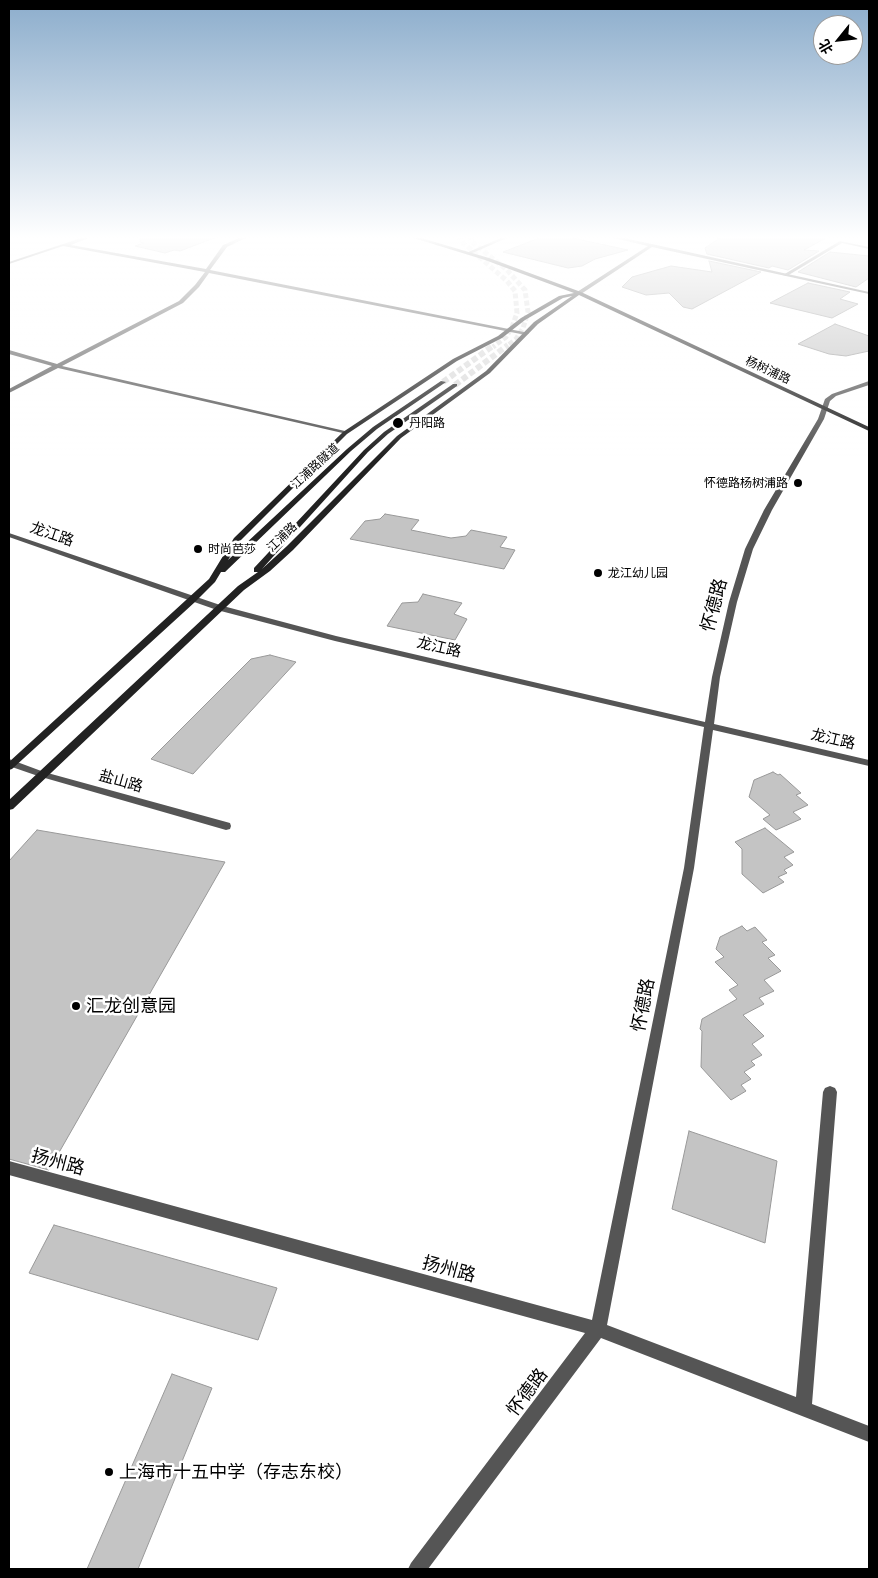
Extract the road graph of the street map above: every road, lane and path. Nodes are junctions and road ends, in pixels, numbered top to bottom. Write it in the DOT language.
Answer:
graph roads {
  1 [pos="168,309"];
  2 [pos="401,309"];
  3 [pos="541,309"];
  4 [pos="557,309"];
  5 [pos="612,309"];
  6 [pos="510,330"];
  7 [pos="526,333"];
  8 [pos="9,352"];
  9 [pos="60,366"];
  10 [pos="443,382"];
  11 [pos="869,383"];
  12 [pos="455,385"];
  13 [pos="9,391"];
  14 [pos="824,410"];
  15 [pos="869,429"];
  16 [pos="345,433"];
  17 [pos="9,535"];
  18 [pos="212,580"];
  19 [pos="241,588"];
  20 [pos="192,600"];
  21 [pos="220,608"];
  22 [pos="710,726"];
  23 [pos="869,763"];
  24 [pos="10,764"];
  25 [pos="41,774"];
  26 [pos="9,806"];
  27 [pos="226,826"];
  28 [pos="830,1092"];
  29 [pos="9,1168"];
  30 [pos="598,1329"];
  31 [pos="803,1409"];
  32 [pos="869,1434"];
  33 [pos="417,1569"];
  1 -- 9 [label="street"];
  2 -- 6 [label="street"];
  3 -- 6 [label="main road, 江浦路"];
  4 -- 7 [label="main road, 江浦路"];
  5 -- 14 [label="main road, 杨树浦路"];
  6 -- 7 [label="street"];
  6 -- 16 [label="main road, 江浦路"];
  7 -- 19 [label="main road, 江浦路"];
  8 -- 9 [label="street"];
  9 -- 13 [label="street"];
  9 -- 16 [label="street"];
  10 -- 18 [label="main road, 江浦路隧道"];
  11 -- 14 [label="street, 怀德路"];
  12 -- 19 [label="main road, 江浦路隧道"];
  14 -- 15 [label="main road, 杨树浦路"];
  14 -- 22 [label="street, 怀德路"];
  16 -- 18 [label="main road, 江浦路"];
  17 -- 20 [label="street, 龙江路"];
  18 -- 20 [label="main road, 江浦路"];
  19 -- 21 [label="main road, 江浦路"];
  20 -- 21 [label="street, 龙江路"];
  20 -- 24 [label="main road, 江浦路"];
  21 -- 22 [label="street, 龙江路"];
  21 -- 25 [label="main road, 江浦路"];
  22 -- 23 [label="street, 龙江路"];
  22 -- 30 [label="street, 怀德路"];
  24 -- 25 [label="street, 盐山路"];
  25 -- 26 [label="main road, 江浦路"];
  25 -- 27 [label="street, 盐山路"];
  28 -- 31 [label="street"];
  29 -- 30 [label="street, 扬州路"];
  30 -- 31 [label="street, 扬州路"];
  30 -- 33 [label="street, 怀德路"];
  31 -- 32 [label="street, 扬州路"];
}
